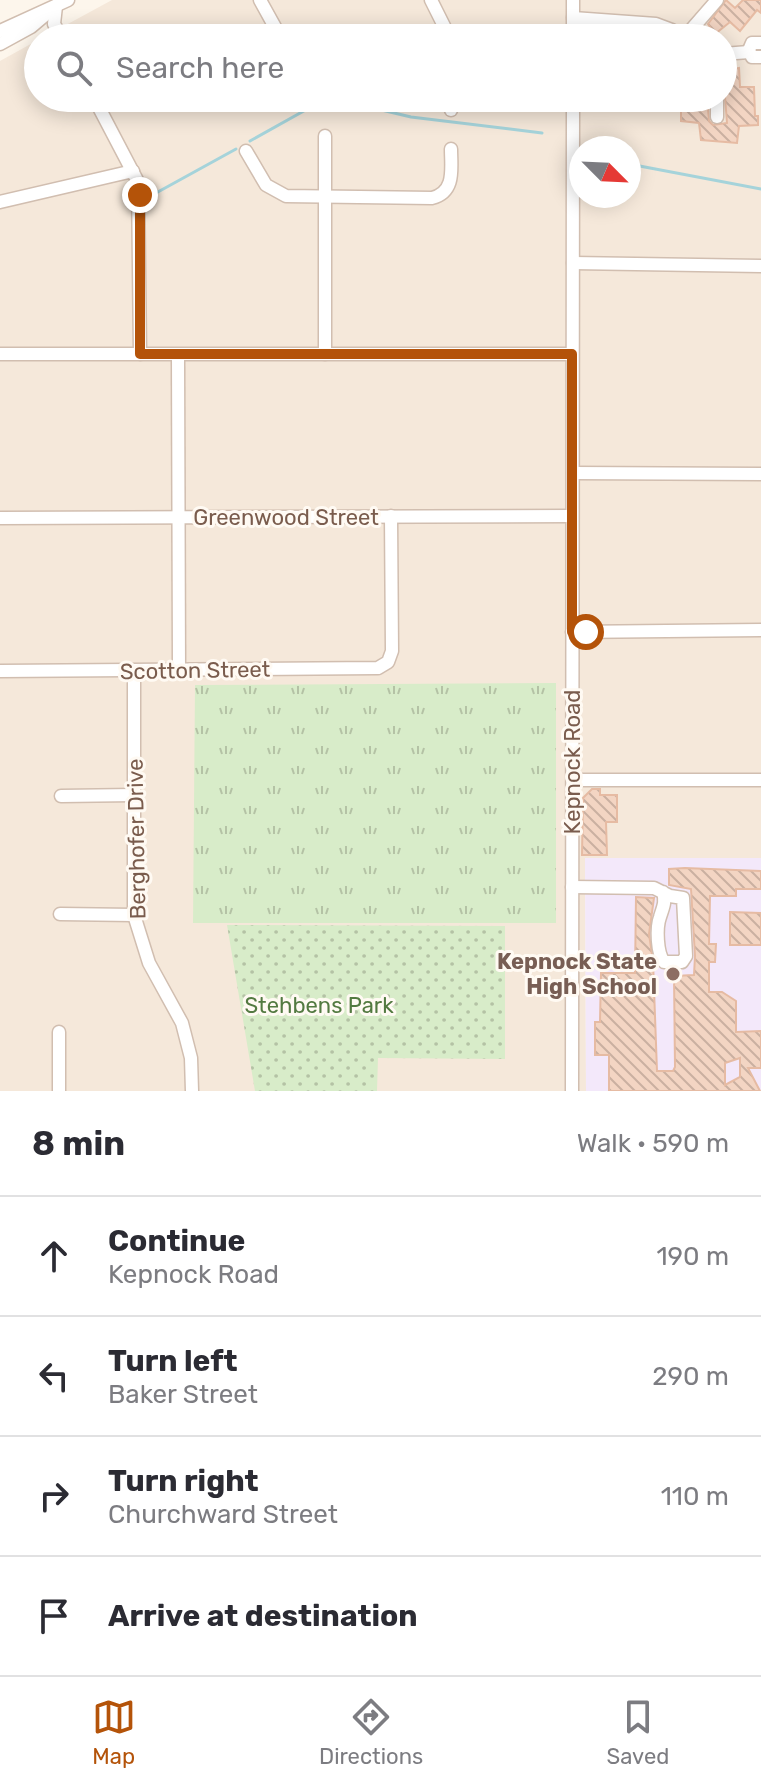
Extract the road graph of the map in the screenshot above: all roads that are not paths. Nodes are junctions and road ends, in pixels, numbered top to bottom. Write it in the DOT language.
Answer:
graph roads {
  1 [pos="68,0"];
  2 [pos="260,0"];
  3 [pos="431,0"];
  4 [pos="573,0"];
  5 [pos="717,0"];
  6 [pos="54,3"];
  7 [pos="573,18"];
  8 [pos="34,24"];
  9 [pos="54,24"];
  10 [pos="273,24"];
  11 [pos="443,24"];
  12 [pos="573,24"];
  13 [pos="656,24"];
  14 [pos="696,24"];
  15 [pos="0,31"];
  16 [pos="24,31"];
  17 [pos="761,43"];
  18 [pos="0,44"];
  19 [pos="755,55"];
  20 [pos="101,112"];
  21 [pos="573,112"];
  22 [pos="717,112"];
  23 [pos="717,117"];
  24 [pos="325,136"];
  25 [pos="451,149"];
  26 [pos="246,151"];
  27 [pos="133,171"];
  28 [pos="324,198"];
  29 [pos="0,202"];
  30 [pos="573,263"];
  31 [pos="761,266"];
  32 [pos="0,354"];
  33 [pos="140,354"];
  34 [pos="325,354"];
  35 [pos="572,354"];
  36 [pos="178,355"];
  37 [pos="573,473"];
  38 [pos="761,474"];
  39 [pos="391,516"];
  40 [pos="572,516"];
  41 [pos="0,518"];
  42 [pos="179,518"];
  43 [pos="761,630"];
  44 [pos="572,632"];
  45 [pos="179,669"];
  46 [pos="0,671"];
  47 [pos="134,671"];
  48 [pos="573,780"];
  49 [pos="761,780"];
  50 [pos="134,795"];
  51 [pos="61,796"];
  52 [pos="572,887"];
  53 [pos="663,892"];
  54 [pos="60,914"];
  55 [pos="134,915"];
  56 [pos="59,1032"];
  57 [pos="59,1091"];
  58 [pos="192,1091"];
  59 [pos="572,1091"];
  1 -- 6 [label="street"];
  2 -- 10 [label="street"];
  3 -- 11 [label="street"];
  4 -- 7 [label="street"];
  5 -- 14 [label="street"];
  6 -- 8 [label="street"];
  6 -- 9 [label="street"];
  6 -- 15 [label="street"];
  7 -- 12 [label="street"];
  7 -- 13 [label="street"];
  16 -- 18 [label="street"];
  17 -- 19 [label="street"];
  20 -- 27 [label="street"];
  21 -- 30 [label="street, Kepnock Road"];
  22 -- 23 [label="street"];
  24 -- 28 [label="street"];
  25 -- 28 [label="street"];
  26 -- 28 [label="street"];
  27 -- 29 [label="street"];
  27 -- 33 [label="street"];
  28 -- 34 [label="street"];
  30 -- 31 [label="street"];
  30 -- 35 [label="street, Kepnock Road"];
  32 -- 33 [label="street"];
  33 -- 36 [label="street"];
  34 -- 35 [label="street"];
  34 -- 36 [label="street"];
  35 -- 37 [label="street, Kepnock Road"];
  36 -- 42 [label="street"];
  37 -- 38 [label="street"];
  37 -- 40 [label="street, Kepnock Road"];
  39 -- 40 [label="street, Greenwood Street"];
  39 -- 42 [label="street, Greenwood Street"];
  39 -- 45 [label="street, Scotton Street"];
  40 -- 44 [label="street, Kepnock Road"];
  41 -- 42 [label="street, Greenwood Street"];
  42 -- 45 [label="street"];
  43 -- 44 [label="street"];
  44 -- 48 [label="street, Kepnock Road"];
  45 -- 47 [label="street, Scotton Street"];
  46 -- 47 [label="street, Scotton Street"];
  47 -- 50 [label="street, Berghofer Drive"];
  48 -- 49 [label="street"];
  48 -- 52 [label="street, Kepnock Road"];
  50 -- 51 [label="street"];
  50 -- 55 [label="street, Berghofer Drive"];
  52 -- 53 [label="street"];
  52 -- 59 [label="street, Kepnock Road"];
  53 -- 53 [label="street"];
  54 -- 55 [label="street"];
  55 -- 58 [label="street, Berghofer Drive"];
  56 -- 57 [label="street"];
}
